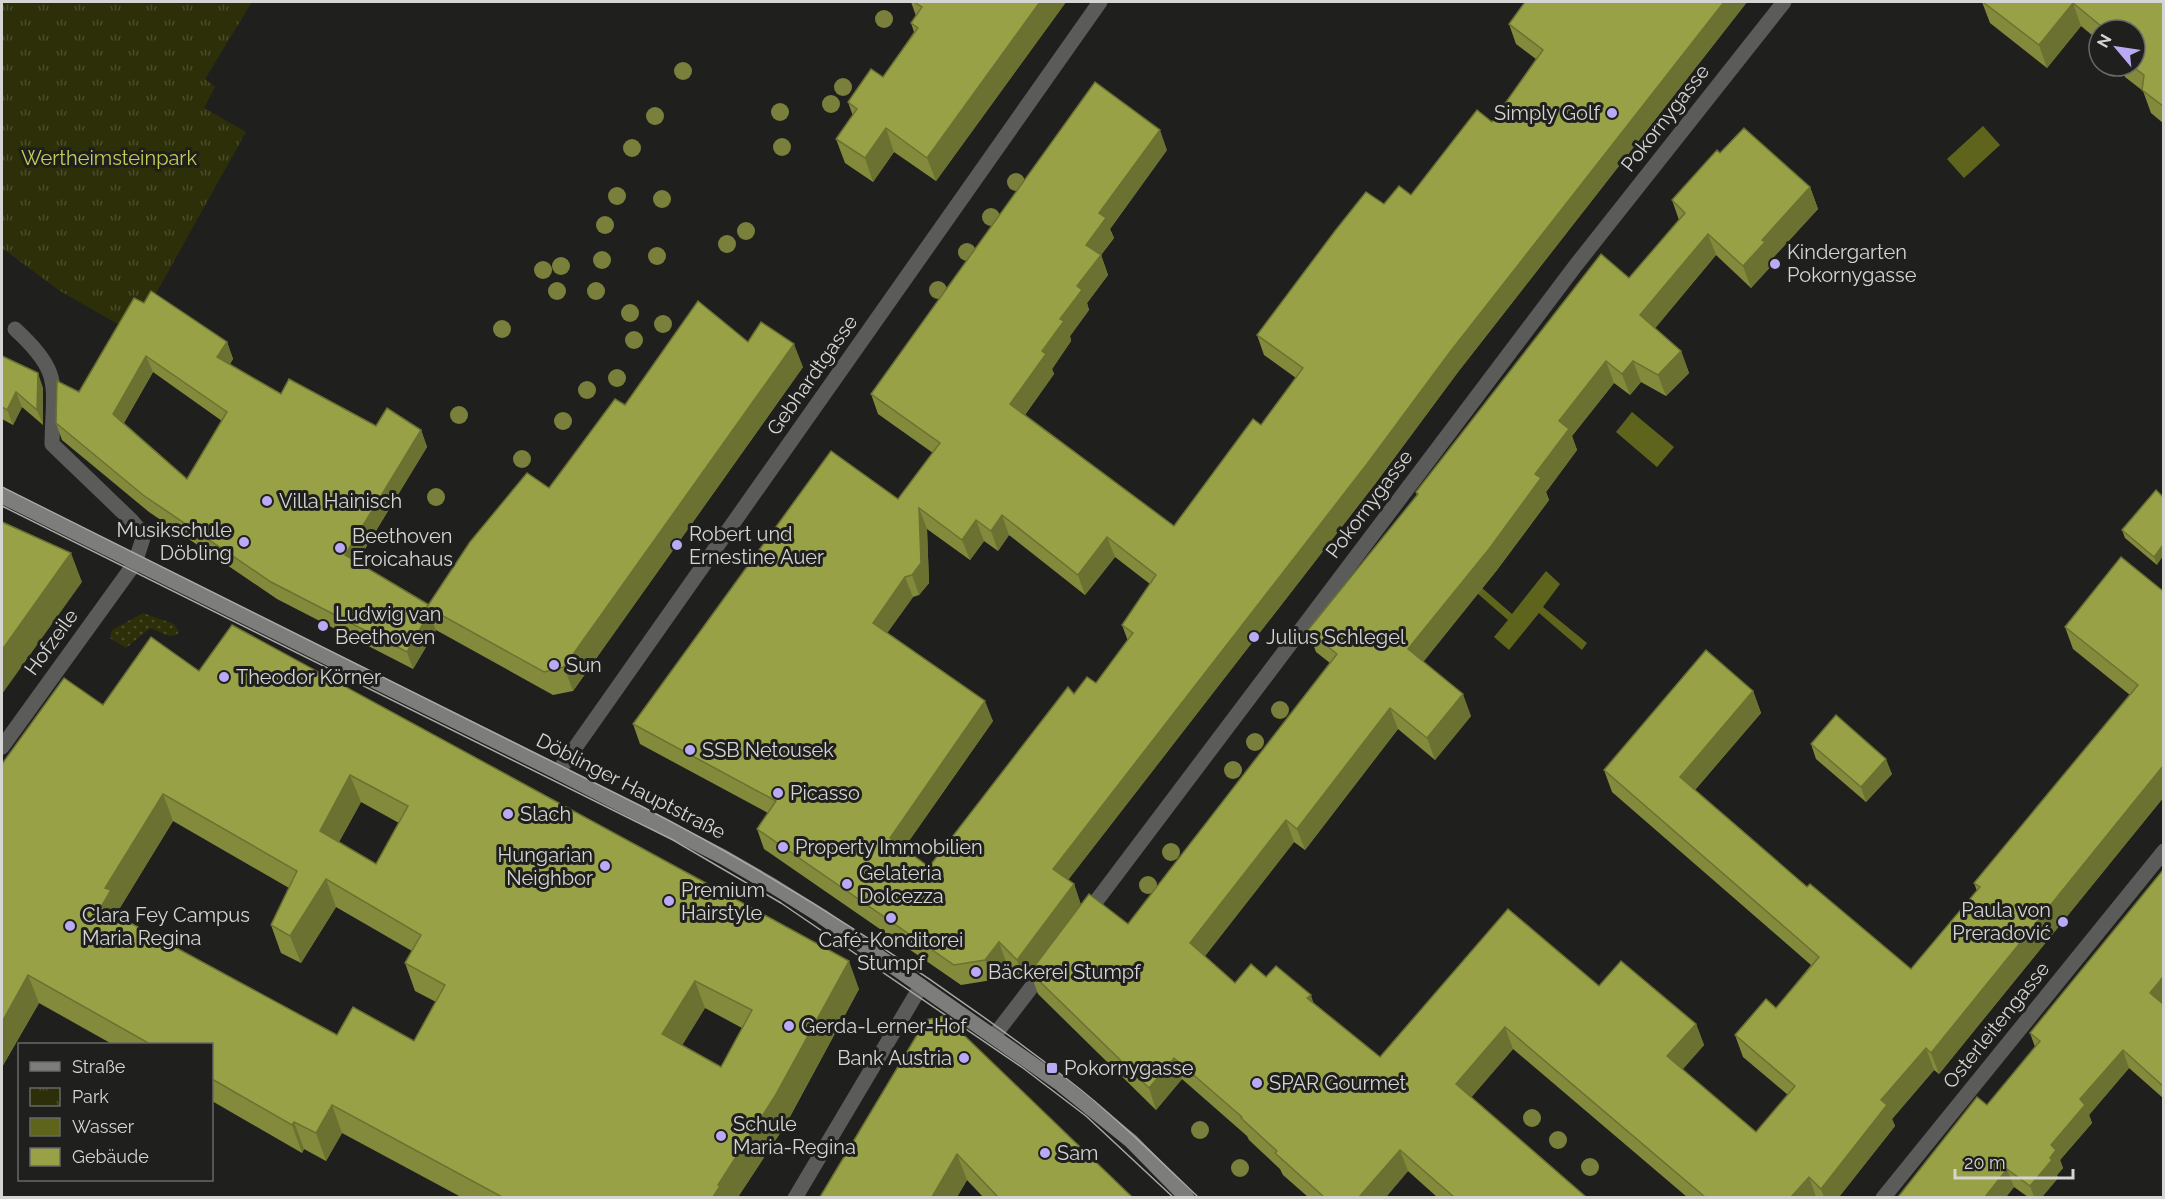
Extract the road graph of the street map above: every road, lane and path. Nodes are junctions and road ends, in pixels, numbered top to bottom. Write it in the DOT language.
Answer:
graph roads {
  1 [pos="1100,2"];
  2 [pos="1784,2"];
  3 [pos="15,329"];
  4 [pos="2,496"];
  5 [pos="135,563"];
  6 [pos="2,747"];
  7 [pos="558,772"];
  8 [pos="2163,851"];
  9 [pos="1079,924"];
  10 [pos="1057,953"];
  11 [pos="921,986"];
  12 [pos="994,1036"];
  13 [pos="795,1197"];
  14 [pos="1187,1197"];
  15 [pos="1883,1197"];
  1 -- 7 [label="street, Gebhardtgasse"];
  2 -- 9 [label="street, Pokornygasse"];
  3 -- 5 [label="street, Hofzeile"];
  4 -- 5 [label="main road, Döblinger Hauptstraße"];
  5 -- 6 [label="street, Hofzeile"];
  5 -- 7 [label="main road, Döblinger Hauptstraße"];
  7 -- 11 [label="main road, Döblinger Hauptstraße"];
  8 -- 15 [label="street, Osterleitengasse"];
  10 -- 12 [label="street"];
  11 -- 12 [label="main road, Döblinger Hauptstraße"];
  11 -- 13 [label="street"];
  12 -- 14 [label="main road, Döblinger Hauptstraße"];
}
